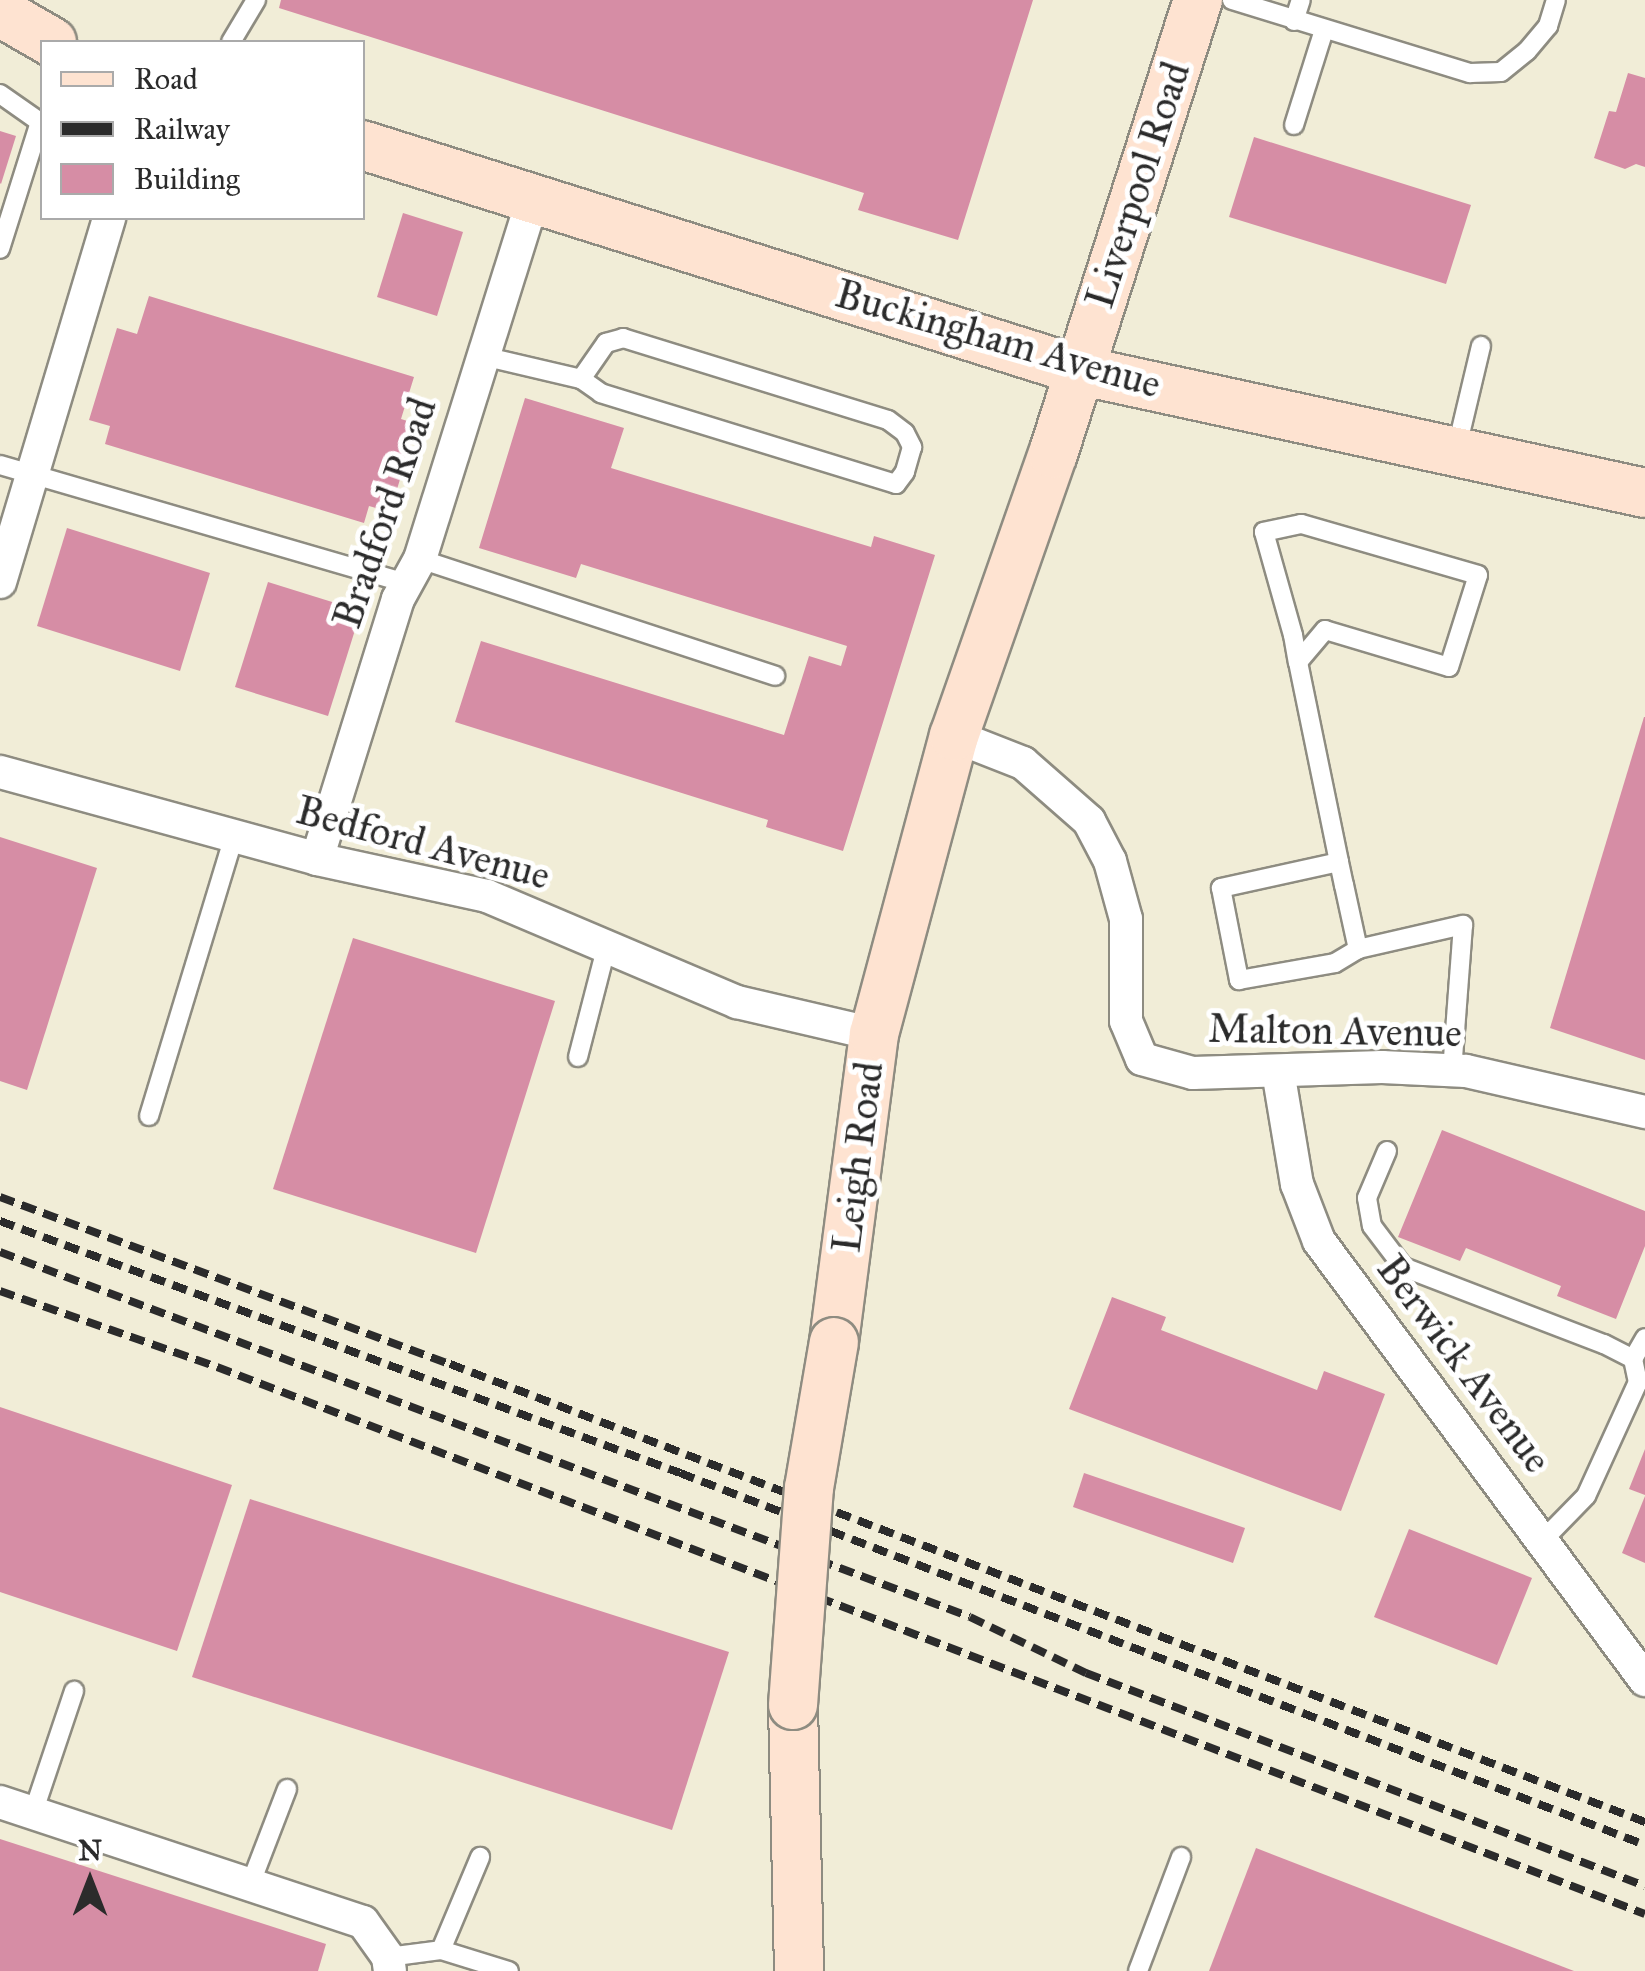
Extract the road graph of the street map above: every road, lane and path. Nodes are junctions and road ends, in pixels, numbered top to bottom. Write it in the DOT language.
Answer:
graph roads {
  1 [pos="256,0"];
  2 [pos="1198,0"];
  3 [pos="1232,0"];
  4 [pos="1301,0"];
  5 [pos="1556,0"];
  6 [pos="0,12"];
  7 [pos="1294,21"];
  8 [pos="1324,30"];
  9 [pos="49,40"];
  10 [pos="232,40"];
  11 [pos="0,94"];
  12 [pos="1294,125"];
  13 [pos="365,146"];
  14 [pos="534,196"];
  15 [pos="108,220"];
  16 [pos="0,249"];
  17 [pos="1482,346"];
  18 [pos="483,356"];
  19 [pos="1078,370"];
  20 [pos="581,379"];
  21 [pos="1456,452"];
  22 [pos="0,465"];
  23 [pos="32,475"];
  24 [pos="1645,492"];
  25 [pos="413,571"];
  26 [pos="0,582"];
  27 [pos="1298,662"];
  28 [pos="774,676"];
  29 [pos="954,736"];
  30 [pos="0,772"];
  31 [pos="234,836"];
  32 [pos="317,859"];
  33 [pos="1340,862"];
  34 [pos="607,945"];
  35 [pos="1358,949"];
  36 [pos="874,1034"];
  37 [pos="578,1057"];
  38 [pos="1278,1070"];
  39 [pos="1452,1070"];
  40 [pos="1645,1112"];
  41 [pos="149,1116"];
  42 [pos="1388,1152"];
  43 [pos="1645,1338"];
  44 [pos="1633,1359"];
  45 [pos="1542,1540"];
  46 [pos="1645,1680"];
  47 [pos="74,1691"];
  48 [pos="287,1789"];
  49 [pos="0,1802"];
  50 [pos="32,1813"];
  51 [pos="480,1858"];
  52 [pos="1181,1858"];
  53 [pos="250,1885"];
  54 [pos="441,1950"];
  55 [pos="389,1964"];
  56 [pos="509,1971"];
  57 [pos="799,1971"];
  58 [pos="1138,1971"];
  1 -- 10 [label="lane"];
  2 -- 19 [label="street, Liverpool Road"];
  3 -- 7 [label="lane"];
  4 -- 7 [label="lane"];
  5 -- 8 [label="lane"];
  6 -- 9 [label="street"];
  7 -- 8 [label="lane"];
  8 -- 12 [label="lane"];
  11 -- 16 [label="lane"];
  13 -- 14 [label="street, Buckingham Avenue"];
  14 -- 18 [label="street, Bradford Road"];
  14 -- 19 [label="street, Buckingham Avenue"];
  15 -- 23 [label="street"];
  17 -- 21 [label="lane"];
  18 -- 20 [label="lane"];
  18 -- 25 [label="street, Bradford Road"];
  19 -- 21 [label="street, Buckingham Avenue"];
  19 -- 29 [label="street, Leigh Road"];
  20 -- 20 [label="lane"];
  21 -- 24 [label="street, Buckingham Avenue"];
  22 -- 23 [label="lane"];
  23 -- 25 [label="lane"];
  23 -- 26 [label="street"];
  25 -- 28 [label="lane"];
  25 -- 32 [label="street, Bradford Road"];
  27 -- 27 [label="lane"];
  27 -- 33 [label="lane"];
  29 -- 36 [label="street, Leigh Road"];
  29 -- 38 [label="street, Malton Avenue"];
  30 -- 31 [label="street, Bedford Avenue"];
  31 -- 32 [label="street, Bedford Avenue"];
  31 -- 41 [label="lane"];
  32 -- 34 [label="street, Bedford Avenue"];
  33 -- 35 [label="lane"];
  33 -- 35 [label="lane"];
  34 -- 36 [label="street, Bedford Avenue"];
  34 -- 37 [label="lane"];
  35 -- 39 [label="lane"];
  36 -- 57 [label="street, Leigh Road, bridge"];
  38 -- 39 [label="street, Malton Avenue"];
  38 -- 45 [label="street, Berwick Avenue"];
  39 -- 40 [label="street, Malton Avenue"];
  42 -- 44 [label="lane"];
  43 -- 44 [label="lane"];
  44 -- 45 [label="lane"];
  45 -- 46 [label="street, Berwick Avenue"];
  47 -- 50 [label="lane"];
  48 -- 53 [label="lane"];
  49 -- 50 [label="street"];
  50 -- 53 [label="street"];
  51 -- 54 [label="lane"];
  52 -- 58 [label="lane"];
  53 -- 55 [label="street"];
  54 -- 55 [label="lane"];
  54 -- 56 [label="lane"];
}
